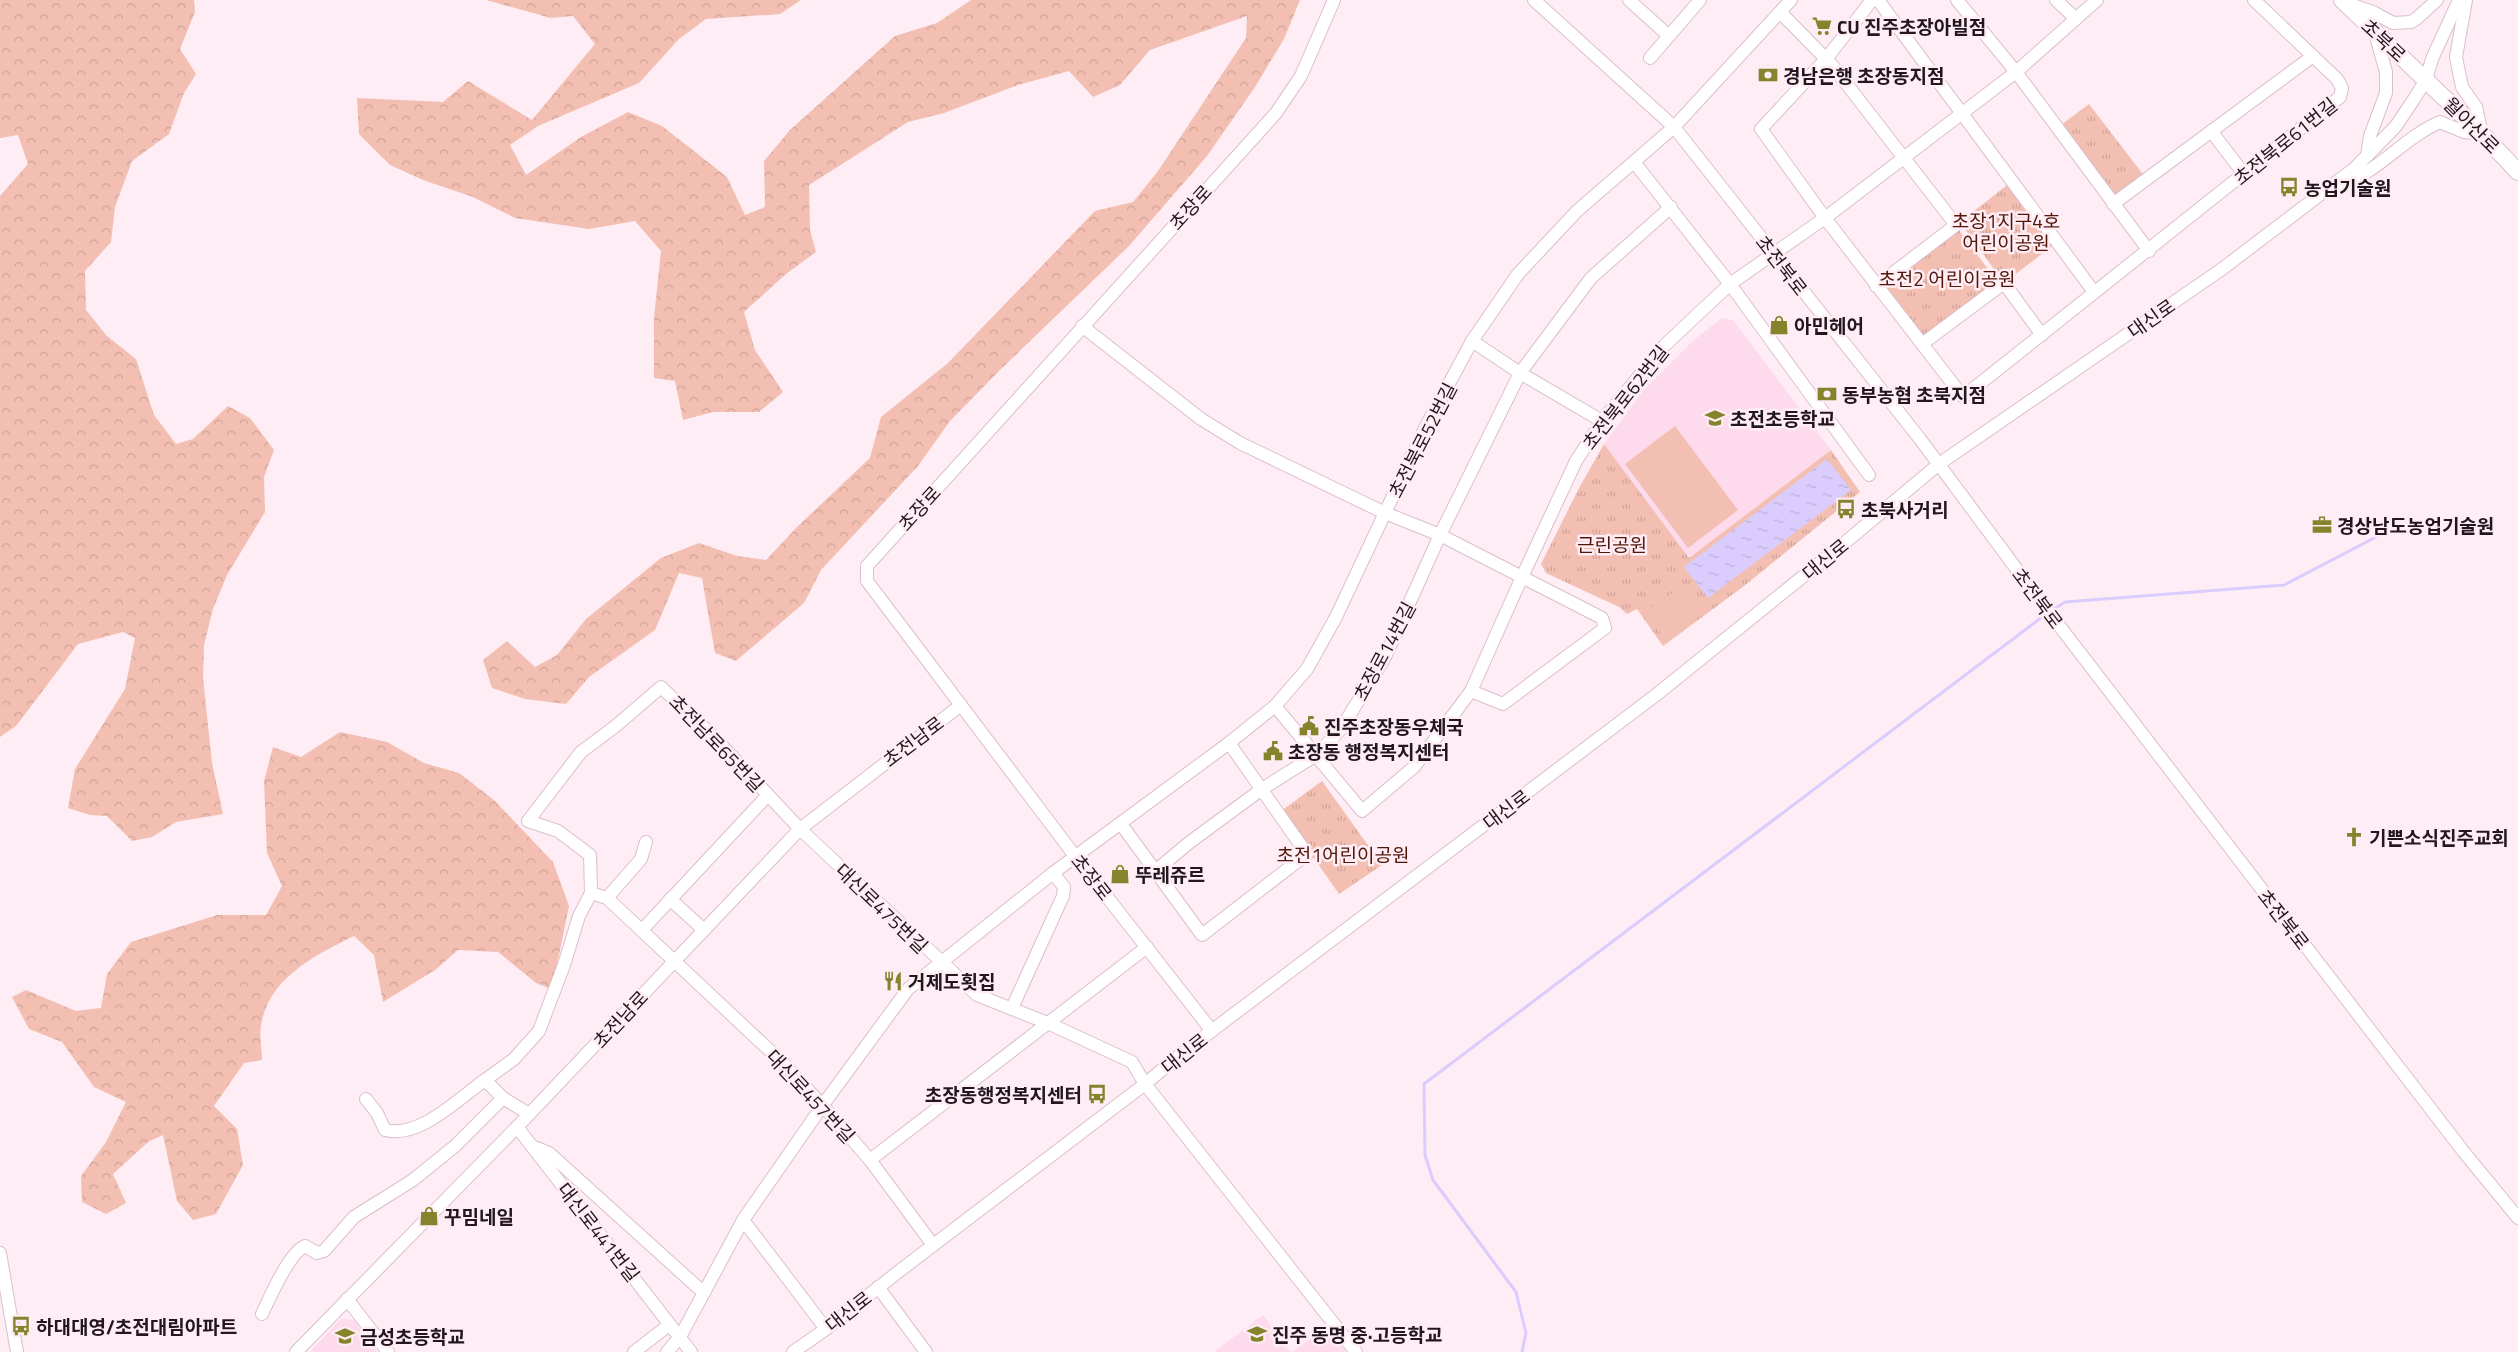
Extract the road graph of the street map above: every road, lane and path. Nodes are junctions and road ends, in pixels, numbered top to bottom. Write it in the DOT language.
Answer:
graph roads {
  1 [pos="1334,0"];
  2 [pos="1629,0"];
  3 [pos="1700,0"];
  4 [pos="1791,0"];
  5 [pos="1872,0"];
  6 [pos="1878,0"];
  7 [pos="1957,0"];
  8 [pos="2056,0"];
  9 [pos="2097,0"];
  10 [pos="2254,0"];
  11 [pos="2436,0"];
  12 [pos="2459,0"];
  13 [pos="2466,0"];
  14 [pos="1536,1"];
  15 [pos="2343,1"];
  16 [pos="1780,12"];
  17 [pos="2076,19"];
  18 [pos="2373,30"];
  19 [pos="1668,36"];
  20 [pos="2313,56"];
  21 [pos="1650,58"];
  22 [pos="1826,59"];
  23 [pos="2016,72"];
  24 [pos="2426,80"];
  25 [pos="1960,113"];
  26 [pos="1674,127"];
  27 [pos="2211,131"];
  28 [pos="2482,134"];
  29 [pos="1904,156"];
  30 [pos="2368,156"];
  31 [pos="1634,162"];
  32 [pos="2518,172"];
  33 [pos="2244,174"];
  34 [pos="2328,188"];
  35 [pos="2113,204"];
  36 [pos="1670,207"];
  37 [pos="1825,218"];
  38 [pos="2148,251"];
  39 [pos="1774,255"];
  40 [pos="1730,284"];
  41 [pos="1876,286"];
  42 [pos="2094,292"];
  43 [pos="1082,326"];
  44 [pos="2042,335"];
  45 [pos="1472,341"];
  46 [pos="1922,344"];
  47 [pos="1520,373"];
  48 [pos="1602,421"];
  49 [pos="1939,464"];
  50 [pos="1869,476"];
  51 [pos="1385,513"];
  52 [pos="1440,535"];
  53 [pos="1522,577"];
  54 [pos="1471,691"];
  55 [pos="961,705"];
  56 [pos="1274,706"];
  57 [pos="1229,743"];
  58 [pos="1316,754"];
  59 [pos="1262,790"];
  60 [pos="768,795"];
  61 [pos="1121,824"];
  62 [pos="800,829"];
  63 [pos="646,842"];
  64 [pos="1075,856"];
  65 [pos="1154,872"];
  66 [pos="1053,873"];
  67 [pos="591,894"];
  68 [pos="607,898"];
  69 [pos="670,899"];
  70 [pos="642,930"];
  71 [pos="704,930"];
  72 [pos="1147,947"];
  73 [pos="675,961"];
  74 [pos="940,962"];
  75 [pos="1012,1008"];
  76 [pos="1050,1024"];
  77 [pos="1212,1031"];
  78 [pos="485,1080"];
  79 [pos="1145,1084"];
  80 [pos="504,1098"];
  81 [pos="366,1099"];
  82 [pos="823,1106"];
  83 [pos="529,1114"];
  84 [pos="517,1126"];
  85 [pos="533,1146"];
  86 [pos="870,1160"];
  87 [pos="2518,1218"];
  88 [pos="743,1220"];
  89 [pos="933,1245"];
  90 [pos="0,1253"];
  91 [pos="878,1287"];
  92 [pos="704,1293"];
  93 [pos="346,1299"];
  94 [pos="262,1314"];
  95 [pos="669,1325"];
  96 [pos="826,1329"];
  97 [pos="680,1338"];
  98 [pos="16,1352"];
  99 [pos="296,1352"];
  100 [pos="388,1352"];
  101 [pos="634,1352"];
  102 [pos="667,1352"];
  103 [pos="691,1352"];
  104 [pos="792,1352"];
  105 [pos="926,1352"];
  106 [pos="1356,1352"];
  1 -- 43 [label="street, 초장로"];
  2 -- 19 [label="street"];
  3 -- 19 [label="street"];
  4 -- 16 [label="street, 초전북로52번길"];
  5 -- 22 [label="street, 초전북로61번길"];
  6 -- 25 [label="street"];
  7 -- 23 [label="street"];
  8 -- 17 [label="street"];
  9 -- 17 [label="street"];
  10 -- 20 [label="street, 초전북로61번길"];
  11 -- 15 [label="street"];
  12 -- 24 [label="street, 대신로"];
  13 -- 28 [label="street"];
  14 -- 26 [label="street, 초전북로"];
  15 -- 18 [label="main road, 초북로"];
  16 -- 22 [label="street"];
  16 -- 26 [label="street, 초전북로52번길"];
  17 -- 23 [label="street"];
  18 -- 24 [label="main road, 초북로"];
  18 -- 30 [label="street"];
  19 -- 21 [label="street"];
  20 -- 27 [label="street"];
  20 -- 33 [label="street, 초전북로61번길"];
  22 -- 29 [label="street"];
  22 -- 37 [label="street, 초전북로61번길"];
  23 -- 25 [label="street"];
  23 -- 35 [label="street"];
  24 -- 28 [label="main road, 월아산로"];
  24 -- 30 [label="street, 대신로"];
  25 -- 29 [label="street"];
  25 -- 42 [label="street"];
  26 -- 31 [label="street, 초전북로52번길"];
  26 -- 39 [label="street, 초전북로"];
  27 -- 33 [label="street"];
  27 -- 35 [label="street"];
  28 -- 32 [label="main road, 월아산로"];
  28 -- 34 [label="street"];
  29 -- 37 [label="street"];
  29 -- 41 [label="street"];
  30 -- 34 [label="street, 대신로"];
  31 -- 36 [label="street"];
  31 -- 45 [label="street, 초전북로52번길"];
  33 -- 38 [label="street, 초전북로61번길"];
  34 -- 49 [label="street, 대신로"];
  35 -- 38 [label="street"];
  36 -- 40 [label="street"];
  36 -- 47 [label="street"];
  37 -- 39 [label="street"];
  37 -- 41 [label="street, 초전북로61번길"];
  38 -- 42 [label="street, 초전북로61번길"];
  39 -- 40 [label="street, 초전북로62번길"];
  39 -- 49 [label="street, 초전북로"];
  40 -- 48 [label="street, 초전북로62번길"];
  40 -- 50 [label="street"];
  41 -- 46 [label="street, 초전북로61번길"];
  42 -- 44 [label="street, 초전북로61번길"];
  43 -- 51 [label="street"];
  43 -- 55 [label="street, 초장로"];
  44 -- 46 [label="street"];
  44 -- 46 [label="street, 초전북로61번길"];
  45 -- 47 [label="street"];
  45 -- 51 [label="street, 초전북로52번길"];
  47 -- 48 [label="street"];
  47 -- 52 [label="street"];
  48 -- 53 [label="street, 초전북로62번길"];
  49 -- 77 [label="street, 대신로"];
  49 -- 87 [label="street, 초전북로"];
  51 -- 52 [label="street, 초전북로52번길"];
  51 -- 56 [label="street"];
  52 -- 53 [label="street, 초전북로52번길"];
  52 -- 58 [label="street, 초장로14번길"];
  53 -- 54 [label="street, 초전북로62번길"];
  53 -- 54 [label="street"];
  54 -- 58 [label="street, 초전북로62번길"];
  55 -- 62 [label="street, 초전남로"];
  55 -- 64 [label="street, 초장로"];
  56 -- 57 [label="street"];
  56 -- 58 [label="street"];
  57 -- 59 [label="street"];
  57 -- 61 [label="street"];
  58 -- 59 [label="street, 초장로14번길"];
  59 -- 65 [label="street"];
  59 -- 65 [label="street"];
  60 -- 62 [label="street, 초전남로65번길"];
  60 -- 67 [label="street, 초전남로65번길"];
  60 -- 69 [label="street"];
  61 -- 64 [label="street"];
  61 -- 65 [label="street"];
  62 -- 71 [label="street, 초전남로"];
  62 -- 74 [label="street, 대신로475번길"];
  63 -- 68 [label="street"];
  64 -- 66 [label="street"];
  64 -- 72 [label="street, 초장로"];
  66 -- 74 [label="street"];
  66 -- 75 [label="street"];
  67 -- 68 [label="street"];
  67 -- 78 [label="street"];
  68 -- 70 [label="street, 대신로457번길"];
  69 -- 70 [label="street"];
  69 -- 71 [label="street"];
  70 -- 73 [label="street, 대신로457번길"];
  71 -- 73 [label="street, 초전남로"];
  72 -- 76 [label="street"];
  72 -- 77 [label="street, 초장로"];
  73 -- 82 [label="street, 대신로457번길"];
  73 -- 83 [label="street, 초전남로"];
  74 -- 75 [label="street, 대신로475번길"];
  74 -- 82 [label="street"];
  75 -- 76 [label="street, 대신로475번길"];
  76 -- 79 [label="street, 대신로475번길"];
  76 -- 86 [label="street"];
  77 -- 79 [label="street, 대신로"];
  78 -- 80 [label="street"];
  78 -- 81 [label="street"];
  79 -- 89 [label="street, 대신로"];
  79 -- 106 [label="street, 대신로"];
  80 -- 83 [label="street"];
  80 -- 94 [label="street"];
  82 -- 86 [label="street, 대신로457번길"];
  82 -- 88 [label="street"];
  83 -- 84 [label="street, 초전남로"];
  84 -- 85 [label="street, 대신로441번길"];
  84 -- 93 [label="street, 초전남로"];
  85 -- 92 [label="street"];
  85 -- 95 [label="street, 대신로441번길"];
  86 -- 89 [label="street, 대신로457번길"];
  88 -- 92 [label="street"];
  88 -- 96 [label="street"];
  89 -- 91 [label="street, 대신로"];
  90 -- 98 [label="street"];
  91 -- 96 [label="street, 대신로"];
  91 -- 105 [label="street, 대신로"];
  92 -- 97 [label="street"];
  93 -- 99 [label="street, 초전남로"];
  93 -- 100 [label="street"];
  95 -- 97 [label="street, 대신로441번길"];
  95 -- 101 [label="street"];
  96 -- 104 [label="street, 대신로"];
  97 -- 102 [label="street"];
  97 -- 103 [label="street, 대신로441번길"];
}
